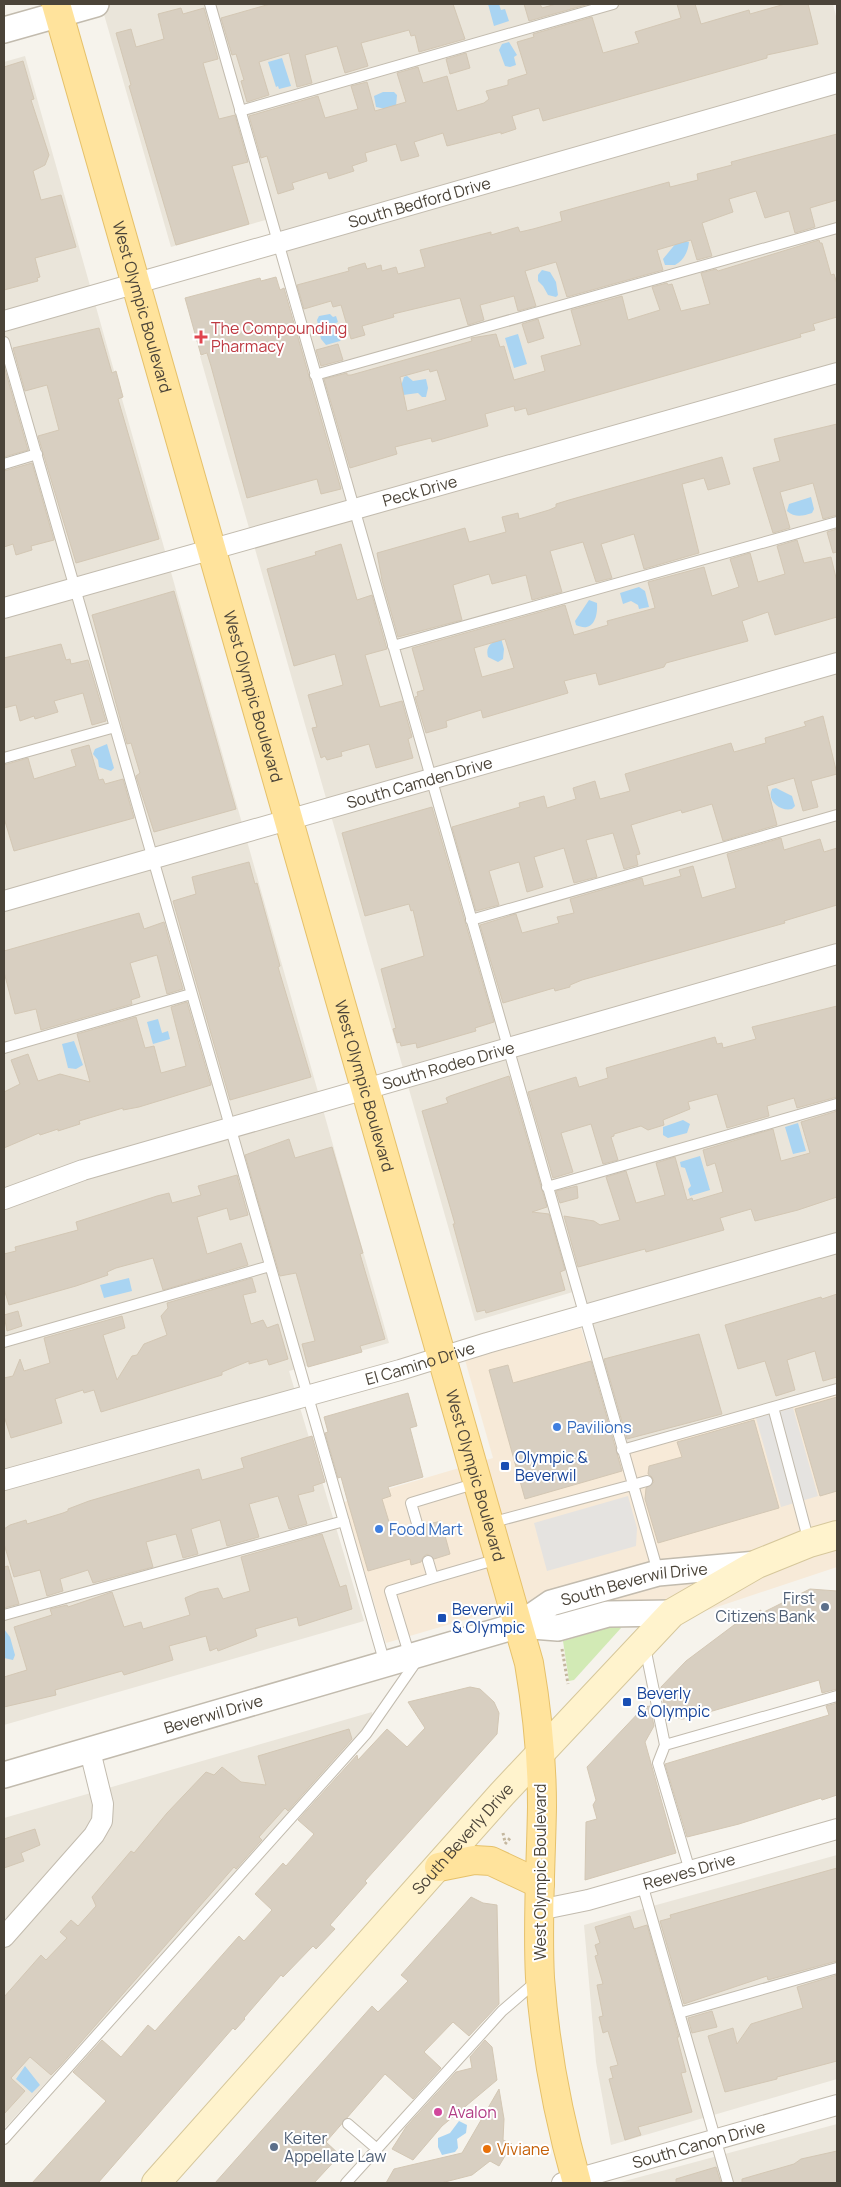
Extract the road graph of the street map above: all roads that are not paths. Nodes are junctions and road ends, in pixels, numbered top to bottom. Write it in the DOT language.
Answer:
graph roads {
  1 [pos="96,4"];
  2 [pos="210,4"];
  3 [pos="613,4"];
  4 [pos="58,9"];
  5 [pos="4,30"];
  6 [pos="837,83"];
  7 [pos="240,111"];
  8 [pos="837,228"];
  9 [pos="278,243"];
  10 [pos="136,284"];
  11 [pos="4,321"];
  12 [pos="4,342"];
  13 [pos="837,373"];
  14 [pos="315,375"];
  15 [pos="37,454"];
  16 [pos="4,464"];
  17 [pos="354,508"];
  18 [pos="837,522"];
  19 [pos="211,549"];
  20 [pos="74,588"];
  21 [pos="4,608"];
  22 [pos="393,646"];
  23 [pos="837,663"];
  24 [pos="114,727"];
  25 [pos="4,758"];
  26 [pos="431,780"];
  27 [pos="837,815"];
  28 [pos="289,821"];
  29 [pos="153,859"];
  30 [pos="4,901"];
  31 [pos="471,920"];
  32 [pos="837,954"];
  33 [pos="191,994"];
  34 [pos="4,1048"];
  35 [pos="508,1049"];
  36 [pos="366,1090"];
  37 [pos="837,1104"];
  38 [pos="230,1128"];
  39 [pos="547,1187"];
  40 [pos="4,1199"];
  41 [pos="837,1243"];
  42 [pos="270,1266"];
  43 [pos="584,1315"];
  44 [pos="4,1342"];
  45 [pos="442,1357"];
  46 [pos="837,1389"];
  47 [pos="306,1395"];
  48 [pos="772,1407"];
  49 [pos="622,1450"];
  50 [pos="4,1480"];
  51 [pos="647,1481"];
  52 [pos="478,1483"];
  53 [pos="632,1485"];
  54 [pos="344,1520"];
  55 [pos="489,1524"];
  56 [pos="418,1527"];
  57 [pos="837,1535"];
  58 [pos="809,1543"];
  59 [pos="500,1559"];
  60 [pos="428,1561"];
  61 [pos="757,1564"];
  62 [pos="658,1573"];
  63 [pos="433,1578"];
  64 [pos="672,1613"];
  65 [pos="4,1615"];
  66 [pos="519,1625"];
  67 [pos="644,1643"];
  68 [pos="416,1656"];
  69 [pos="385,1665"];
  70 [pos="837,1696"];
  71 [pos="665,1745"];
  72 [pos="90,1751"];
  73 [pos="539,1754"];
  74 [pos="4,1775"];
  75 [pos="837,1829"];
  76 [pos="439,1867"];
  77 [pos="690,1870"];
  78 [pos="540,1884"];
  79 [pos="642,1884"];
  80 [pos="539,1910"];
  81 [pos="4,1937"];
  82 [pos="837,1968"];
  83 [pos="540,1978"];
  84 [pos="679,2013"];
  85 [pos="837,2105"];
  86 [pos="348,2124"];
  87 [pos="4,2139"];
  88 [pos="716,2140"];
  89 [pos="377,2149"];
  90 [pos="572,2182"];
  91 [pos="156,2183"];
  92 [pos="346,2183"];
  93 [pos="728,2183"];
  1 -- 4 [label="street"];
  2 -- 7 [label="lane"];
  3 -- 7 [label="lane"];
  4 -- 5 [label="street"];
  4 -- 10 [label="main road, West Olympic Boulevard"];
  6 -- 9 [label="street, South Bedford Drive"];
  7 -- 9 [label="lane"];
  8 -- 14 [label="lane"];
  9 -- 10 [label="street, South Bedford Drive"];
  9 -- 14 [label="lane"];
  10 -- 11 [label="street, South Bedford Drive"];
  10 -- 19 [label="main road, West Olympic Boulevard"];
  12 -- 15 [label="lane"];
  13 -- 17 [label="street, Peck Drive"];
  14 -- 17 [label="lane"];
  15 -- 16 [label="lane"];
  15 -- 20 [label="lane"];
  17 -- 19 [label="street, Peck Drive"];
  17 -- 22 [label="lane"];
  18 -- 22 [label="lane"];
  19 -- 20 [label="street, Peck Drive"];
  19 -- 28 [label="main road, West Olympic Boulevard"];
  20 -- 21 [label="street, Peck Drive"];
  20 -- 24 [label="lane"];
  22 -- 26 [label="lane"];
  23 -- 26 [label="street, South Camden Drive"];
  24 -- 25 [label="lane"];
  24 -- 29 [label="lane"];
  26 -- 28 [label="street, South Camden Drive"];
  26 -- 31 [label="lane"];
  27 -- 31 [label="lane"];
  28 -- 29 [label="street, South Camden Drive"];
  28 -- 36 [label="main road, West Olympic Boulevard"];
  29 -- 30 [label="street, South Camden Drive"];
  29 -- 33 [label="lane"];
  31 -- 35 [label="lane"];
  32 -- 35 [label="street, South Rodeo Drive"];
  33 -- 34 [label="lane"];
  33 -- 38 [label="lane"];
  35 -- 36 [label="street, South Rodeo Drive"];
  35 -- 39 [label="lane"];
  36 -- 38 [label="street, South Rodeo Drive"];
  36 -- 45 [label="main road, West Olympic Boulevard"];
  37 -- 39 [label="lane"];
  38 -- 40 [label="street, South Rodeo Drive"];
  38 -- 42 [label="lane"];
  39 -- 43 [label="lane"];
  41 -- 43 [label="street, El Camino Drive"];
  42 -- 44 [label="lane"];
  42 -- 47 [label="lane"];
  43 -- 45 [label="street, El Camino Drive"];
  43 -- 49 [label="lane"];
  45 -- 47 [label="street, El Camino Drive"];
  45 -- 52 [label="main road, West Olympic Boulevard"];
  46 -- 48 [label="lane"];
  47 -- 50 [label="street, El Camino Drive"];
  47 -- 54 [label="lane"];
  48 -- 49 [label="lane"];
  48 -- 58 [label="lane"];
  49 -- 53 [label="lane"];
  51 -- 53 [label="lane"];
  52 -- 55 [label="main road, West Olympic Boulevard"];
  52 -- 56 [label="lane"];
  53 -- 55 [label="lane"];
  53 -- 62 [label="lane"];
  54 -- 65 [label="lane"];
  54 -- 69 [label="lane"];
  55 -- 59 [label="main road, West Olympic Boulevard"];
  57 -- 58 [label="main road, South Beverly Drive"];
  58 -- 61 [label="main road, South Beverly Drive"];
  59 -- 63 [label="lane"];
  59 -- 66 [label="main road, West Olympic Boulevard"];
  60 -- 63 [label="lane"];
  61 -- 62 [label="street, South Beverwil Drive"];
  61 -- 64 [label="main road, South Beverly Drive"];
  62 -- 66 [label="street, South Beverwil Drive"];
  63 -- 68 [label="lane"];
  64 -- 66 [label="street, South Beverwil Drive"];
  64 -- 67 [label="main road, South Beverly Drive"];
  66 -- 68 [label="street, South Beverwil Drive"];
  66 -- 73 [label="main road, West Olympic Boulevard"];
  67 -- 71 [label="lane"];
  67 -- 73 [label="main road, South Beverly Drive"];
  68 -- 69 [label="street, Beverwil Drive"];
  68 -- 87 [label="lane"];
  69 -- 72 [label="street, Beverwil Drive"];
  70 -- 71 [label="lane"];
  71 -- 77 [label="lane"];
  72 -- 74 [label="street, Beverwil Drive"];
  72 -- 81 [label="street"];
  73 -- 76 [label="main road, South Beverly Drive"];
  73 -- 78 [label="main road, West Olympic Boulevard"];
  75 -- 77 [label="street, Reeves Drive"];
  76 -- 78 [label="main road"];
  76 -- 91 [label="main road, South Beverly Drive"];
  77 -- 79 [label="street, Reeves Drive"];
  78 -- 80 [label="main road, West Olympic Boulevard"];
  79 -- 80 [label="street, Reeves Drive"];
  79 -- 84 [label="lane"];
  80 -- 83 [label="main road, West Olympic Boulevard"];
  82 -- 84 [label="lane"];
  83 -- 89 [label="lane"];
  83 -- 90 [label="main road, West Olympic Boulevard"];
  84 -- 88 [label="lane"];
  85 -- 88 [label="street, South Canon Drive"];
  86 -- 89 [label="lane"];
  88 -- 90 [label="street, South Canon Drive"];
  88 -- 93 [label="lane"];
  89 -- 92 [label="lane"];
}
